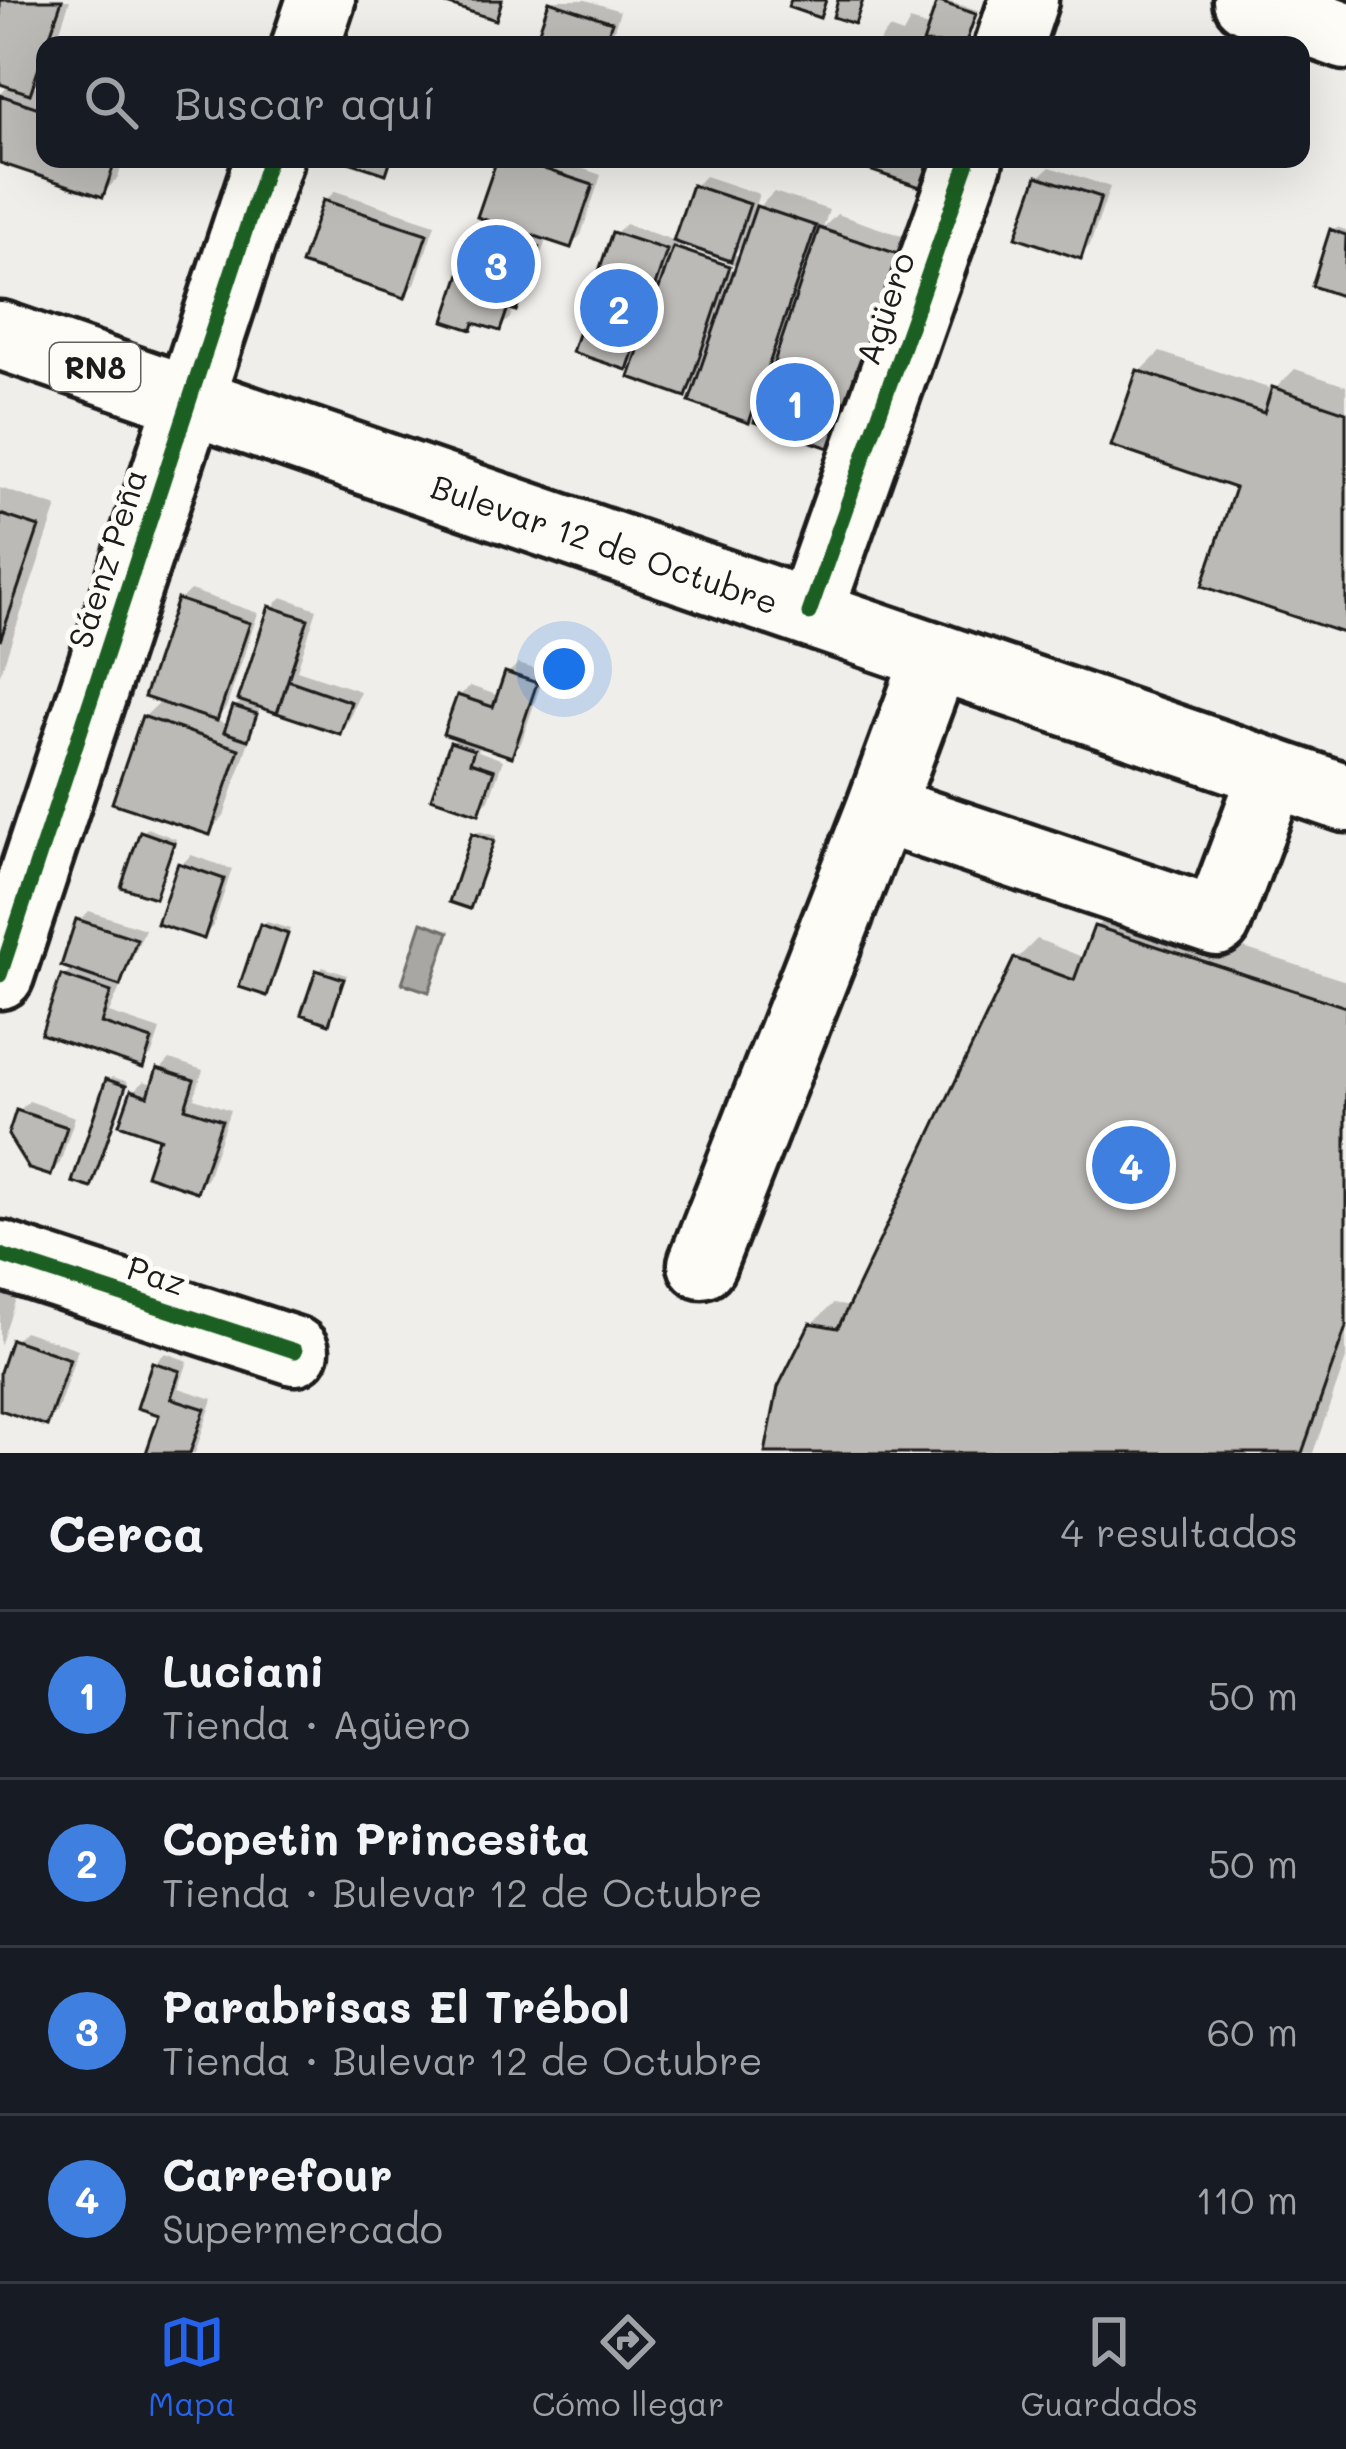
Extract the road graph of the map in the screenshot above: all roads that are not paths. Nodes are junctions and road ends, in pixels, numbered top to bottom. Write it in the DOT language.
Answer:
graph roads {
  1 [pos="321,0"];
  2 [pos="1024,0"];
  3 [pos="1247,0"];
  4 [pos="309,36"];
  5 [pos="1012,36"];
  6 [pos="1346,36"];
  7 [pos="266,168"];
  8 [pos="966,168"];
  9 [pos="0,335"];
  10 [pos="190,400"];
  11 [pos="809,613"];
  12 [pos="936,657"];
  13 [pos="1273,772"];
  14 [pos="1346,798"];
  15 [pos="880,809"];
  16 [pos="0,975"];
  17 [pos="0,1255"];
  18 [pos="702,1264"];
  19 [pos="296,1351"];
  1 -- 4 [label="main road"];
  2 -- 5 [label="main road"];
  3 -- 6 [label="main road"];
  7 -- 10 [label="main road, Sáenz Peña"];
  8 -- 11 [label="main road, Agüero"];
  9 -- 10 [label="main road, Bulevar 12 de Octubre / RN8"];
  10 -- 11 [label="main road, Bulevar 12 de Octubre / RN8"];
  10 -- 16 [label="main road, Sáenz Peña"];
  11 -- 12 [label="main road, Bulevar 12 de Octubre / RN8"];
  12 -- 13 [label="main road, Bulevar 12 de Octubre / RN8"];
  12 -- 15 [label="main road"];
  13 -- 14 [label="main road, Bulevar 12 de Octubre / RN8"];
  13 -- 15 [label="main road"];
  15 -- 18 [label="main road"];
  17 -- 19 [label="main road, Paz"];
}
